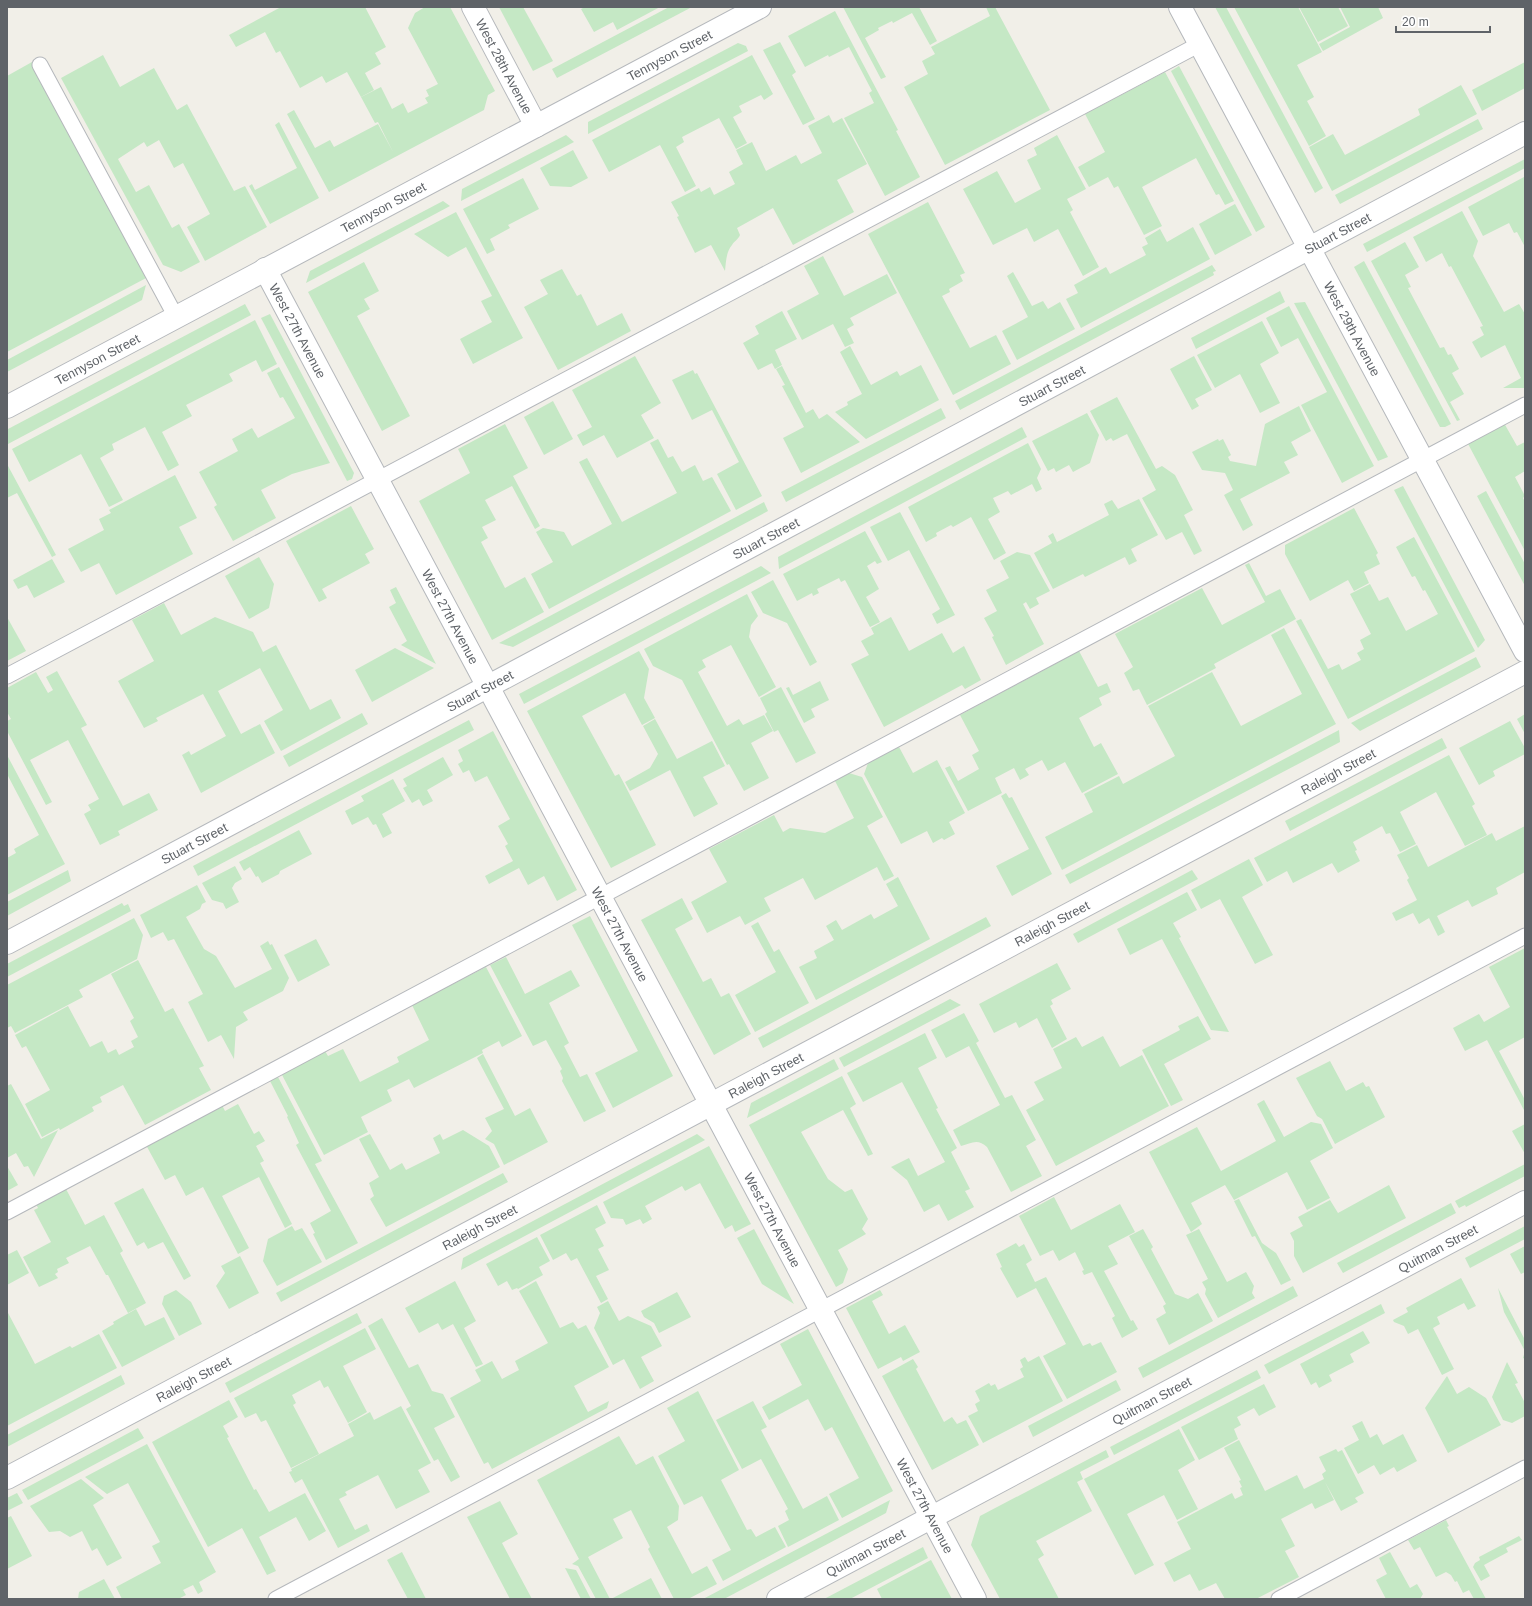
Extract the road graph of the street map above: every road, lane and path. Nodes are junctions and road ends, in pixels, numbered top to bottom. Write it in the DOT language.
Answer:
graph roads {
  1 [pos="473,7"];
  2 [pos="760,7"];
  3 [pos="1180,7"];
  4 [pos="1200,44"];
  5 [pos="40,65"];
  6 [pos="536,126"];
  7 [pos="1525,133"];
  8 [pos="1309,248"];
  9 [pos="265,269"];
  10 [pos="176,317"];
  11 [pos="1525,405"];
  12 [pos="7,406"];
  13 [pos="1422,459"];
  14 [pos="378,480"];
  15 [pos="1525,651"];
  16 [pos="1525,672"];
  17 [pos="7,676"];
  18 [pos="488,686"];
  19 [pos="600,896"];
  20 [pos="1525,936"];
  21 [pos="7,943"];
  22 [pos="711,1104"];
  23 [pos="1525,1202"];
  24 [pos="7,1212"];
  25 [pos="821,1310"];
  26 [pos="1525,1468"];
  27 [pos="7,1478"];
  28 [pos="932,1517"];
  29 [pos="276,1599"];
  30 [pos="778,1599"];
  31 [pos="975,1599"];
  32 [pos="1279,1599"];
  1 -- 6 [label="street, West 28th Avenue"];
  2 -- 6 [label="street, Tennyson Street"];
  3 -- 4 [label="street, West 29th Avenue"];
  4 -- 8 [label="street, West 29th Avenue"];
  4 -- 14 [label="lane"];
  5 -- 10 [label="lane"];
  6 -- 9 [label="street, Tennyson Street"];
  7 -- 8 [label="street, Stuart Street"];
  8 -- 13 [label="street, West 29th Avenue"];
  8 -- 18 [label="street, Stuart Street"];
  9 -- 10 [label="street, Tennyson Street"];
  9 -- 14 [label="street, West 27th Avenue"];
  10 -- 12 [label="street, Tennyson Street"];
  11 -- 13 [label="lane"];
  13 -- 15 [label="street, West 29th Avenue"];
  13 -- 19 [label="lane"];
  14 -- 17 [label="lane"];
  14 -- 18 [label="street, West 27th Avenue"];
  16 -- 22 [label="street, Raleigh Street"];
  18 -- 19 [label="street, West 27th Avenue"];
  18 -- 21 [label="street, Stuart Street"];
  19 -- 22 [label="street, West 27th Avenue"];
  19 -- 24 [label="lane"];
  20 -- 25 [label="lane"];
  22 -- 25 [label="street, West 27th Avenue"];
  22 -- 27 [label="street, Raleigh Street"];
  23 -- 28 [label="street, Quitman Street"];
  25 -- 28 [label="street, West 27th Avenue"];
  25 -- 29 [label="lane"];
  26 -- 32 [label="lane"];
  28 -- 30 [label="street, Quitman Street"];
  28 -- 31 [label="street, West 27th Avenue"];
}
